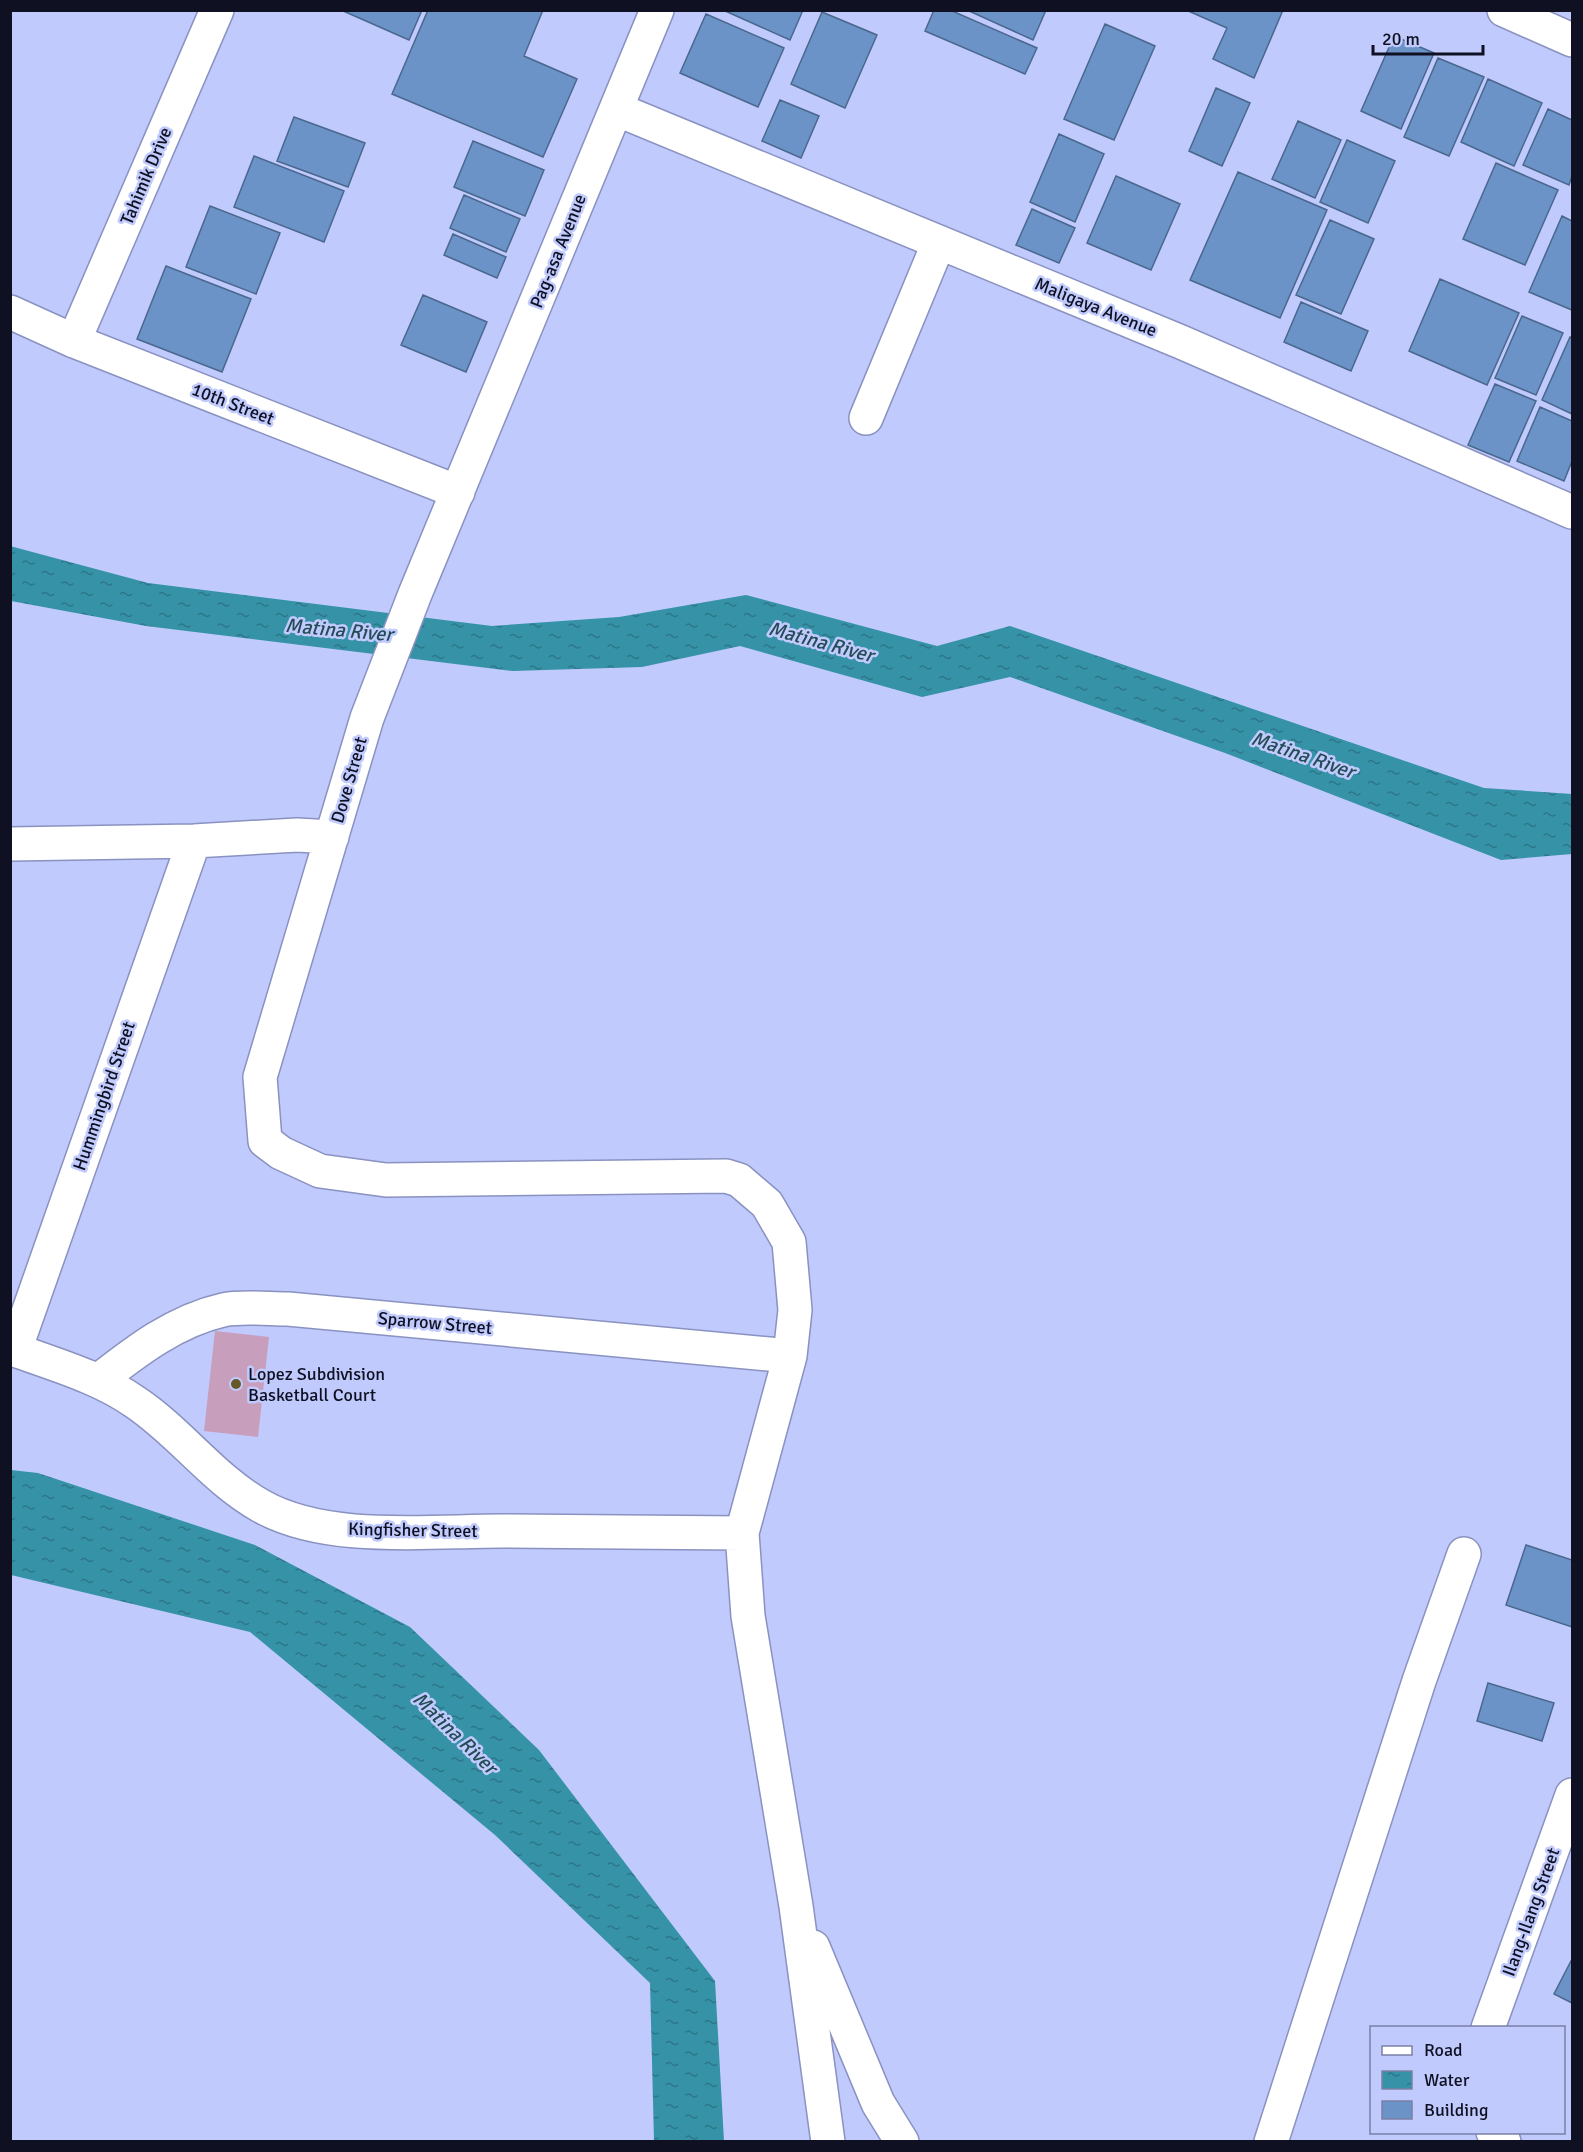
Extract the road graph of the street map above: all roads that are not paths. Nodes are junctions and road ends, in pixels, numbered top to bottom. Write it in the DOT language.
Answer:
graph roads {
  1 [pos="217,10"];
  2 [pos="657,10"];
  3 [pos="1504,10"];
  4 [pos="1572,40"];
  5 [pos="616,109"];
  6 [pos="939,242"];
  7 [pos="10,312"];
  8 [pos="74,341"];
  9 [pos="866,418"];
  10 [pos="458,492"];
  11 [pos="1572,512"];
  12 [pos="332,837"];
  13 [pos="194,842"];
  14 [pos="10,844"];
  15 [pos="15,1350"];
  16 [pos="790,1356"];
  17 [pos="98,1380"];
  18 [pos="743,1540"];
  19 [pos="1464,1554"];
  20 [pos="1572,1795"];
  21 [pos="1560,1874"];
  22 [pos="796,1906"];
  23 [pos="1489,2026"];
  24 [pos="828,2142"];
  25 [pos="902,2142"];
  26 [pos="1271,2142"];
  1 -- 8 [label="street, Tahimik Drive"];
  2 -- 5 [label="street, Pag-asa Avenue"];
  3 -- 4 [label="street"];
  5 -- 6 [label="street, Maligaya Avenue"];
  5 -- 10 [label="street, Pag-asa Avenue"];
  6 -- 9 [label="street"];
  6 -- 11 [label="street, Maligaya Avenue"];
  7 -- 8 [label="street, 10th Street"];
  8 -- 10 [label="street, 10th Street"];
  10 -- 12 [label="street, Dove Street"];
  12 -- 13 [label="street, Dove Street"];
  12 -- 16 [label="street"];
  13 -- 14 [label="street, Dove Street"];
  13 -- 15 [label="street, Hummingbird Street"];
  15 -- 17 [label="street, Kingfisher Street"];
  16 -- 17 [label="street, Sparrow Street"];
  16 -- 18 [label="street"];
  17 -- 18 [label="street, Kingfisher Street"];
  18 -- 22 [label="street"];
  19 -- 26 [label="street"];
  20 -- 21 [label="street, Ilang-Ilang Street"];
  21 -- 23 [label="street, Ilang-Ilang Street"];
  22 -- 24 [label="street"];
  22 -- 25 [label="street"];
}
